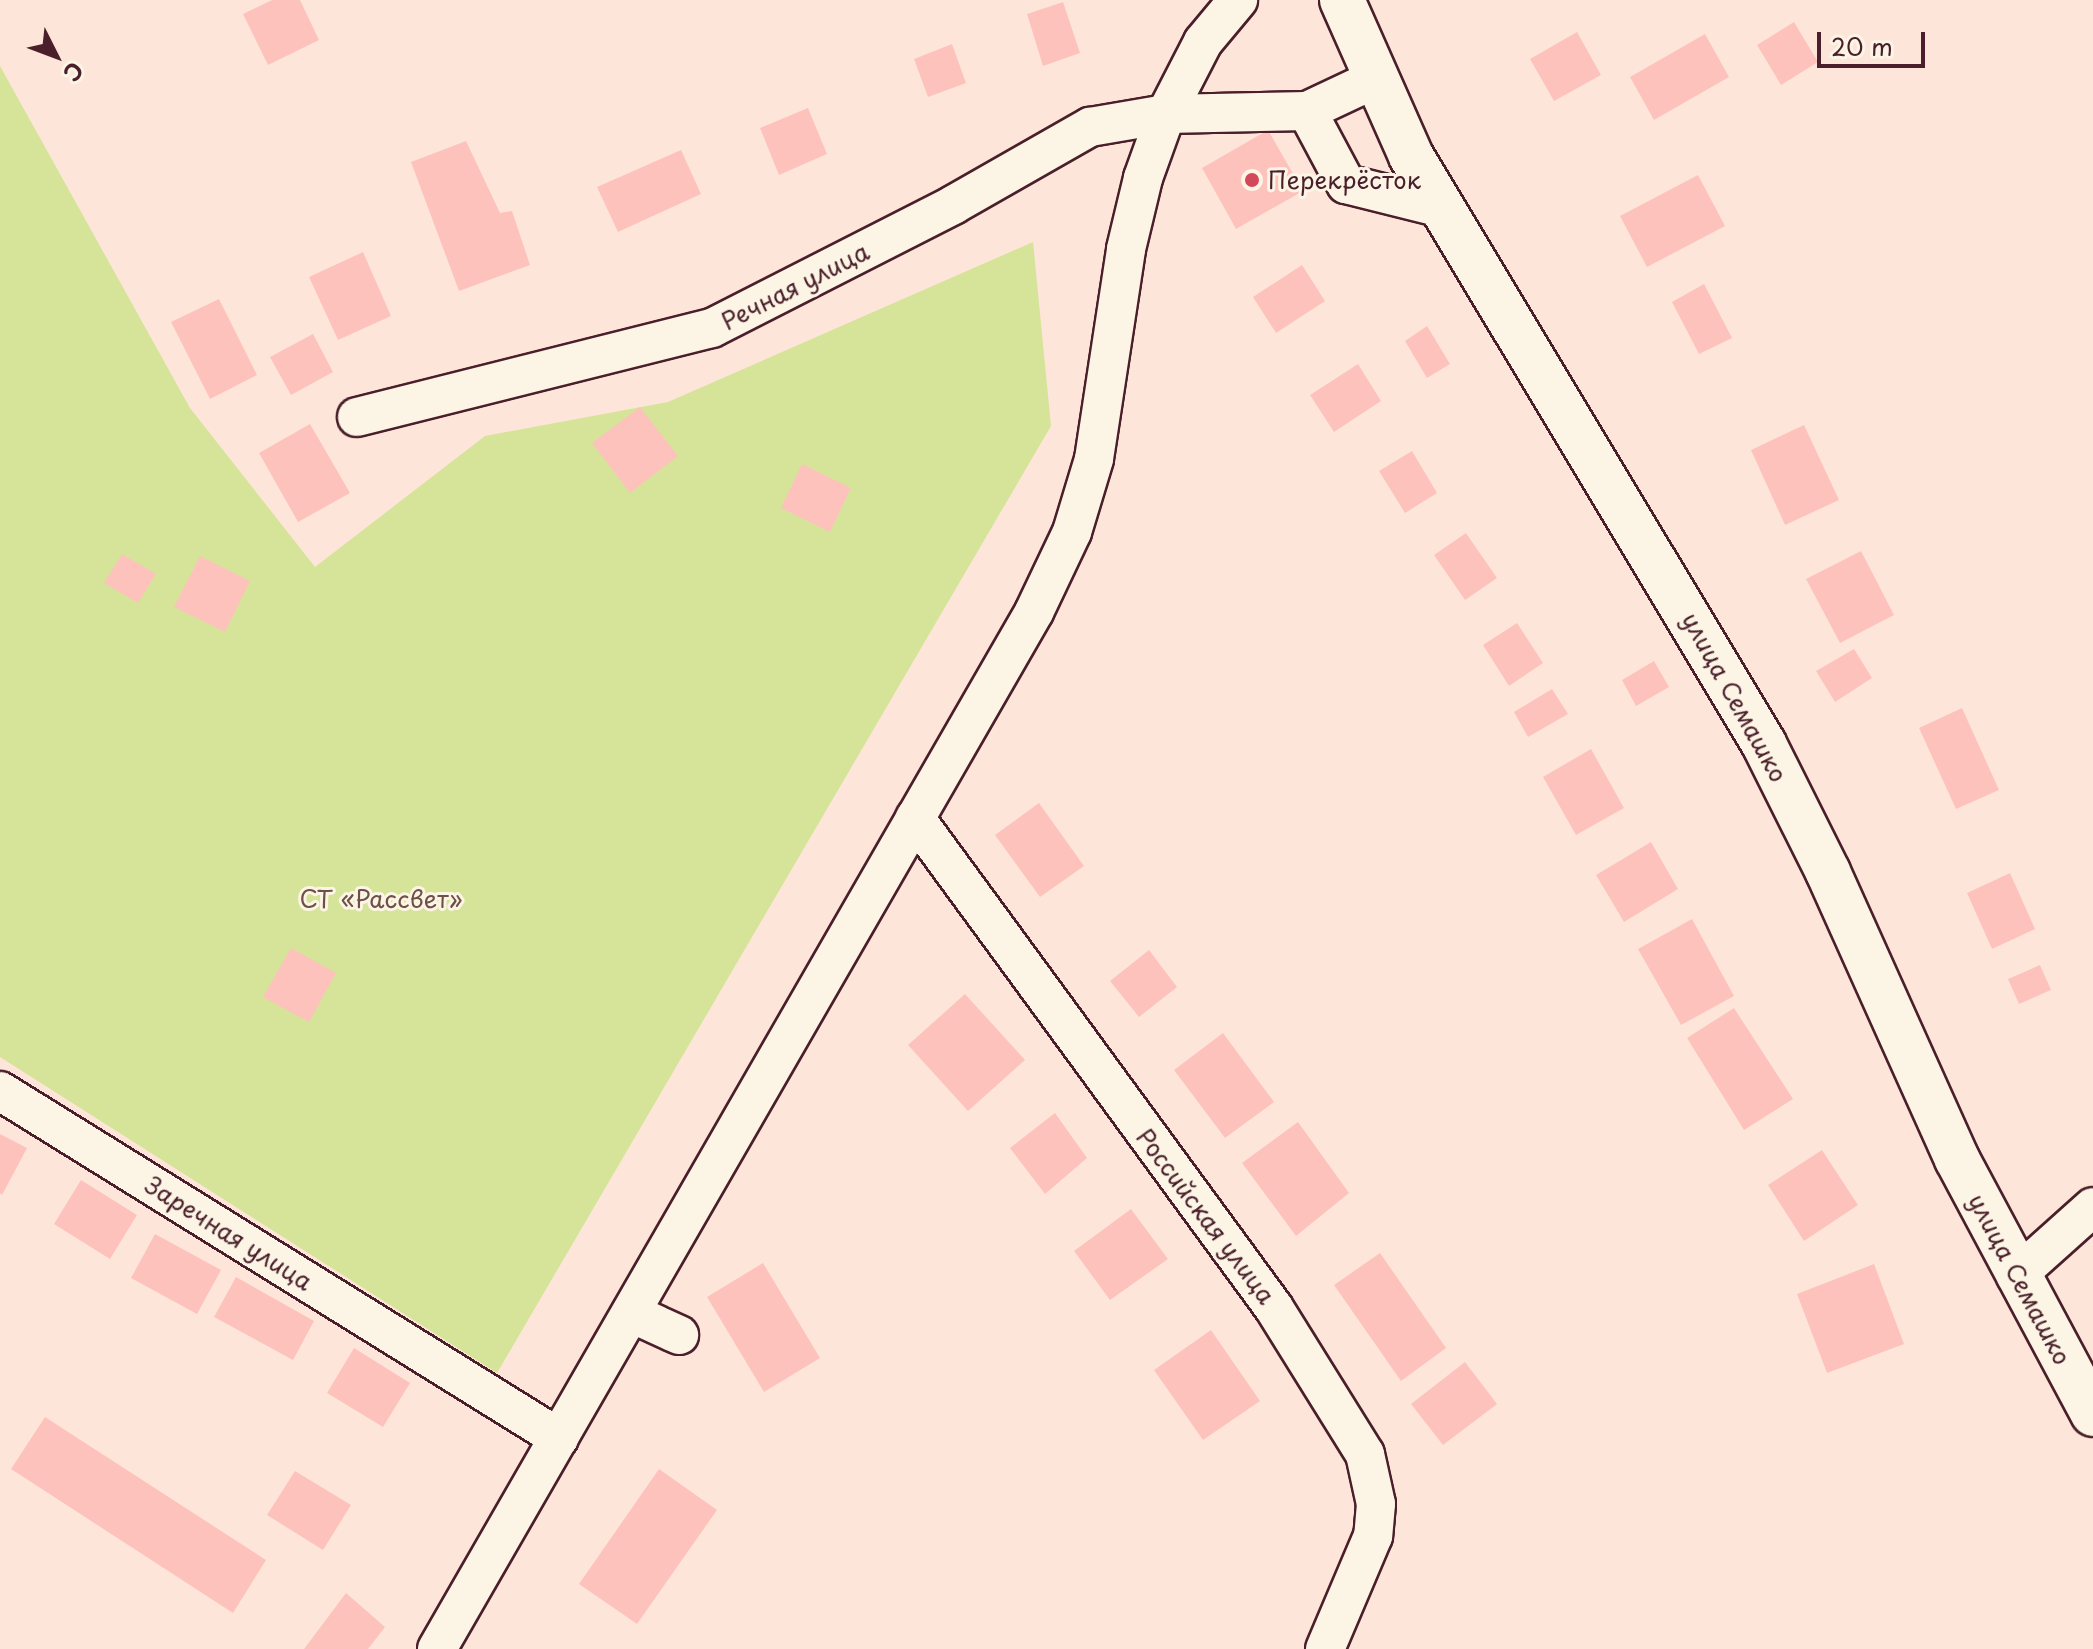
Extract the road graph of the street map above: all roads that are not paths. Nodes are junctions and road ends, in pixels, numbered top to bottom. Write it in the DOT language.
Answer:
graph roads {
  1 [pos="1238,0"];
  2 [pos="1342,0"];
  3 [pos="1377,78"];
  4 [pos="1307,111"];
  5 [pos="1166,114"];
  6 [pos="1442,208"];
  7 [pos="357,417"];
  8 [pos="915,818"];
  9 [pos="0,1091"];
  10 [pos="2093,1207"];
  11 [pos="2016,1276"];
  12 [pos="631,1313"];
  13 [pos="679,1335"];
  14 [pos="2093,1414"];
  15 [pos="559,1438"];
  16 [pos="437,1649"];
  17 [pos="1325,1649"];
  1 -- 5 [label="street"];
  2 -- 3 [label="main road, улица Семашко"];
  3 -- 4 [label="street"];
  3 -- 6 [label="main road, улица Семашко"];
  4 -- 5 [label="street, Речная улица"];
  4 -- 6 [label="street"];
  5 -- 7 [label="street, Речная улица"];
  5 -- 8 [label="street"];
  6 -- 11 [label="main road, улица Семашко"];
  8 -- 12 [label="street"];
  8 -- 17 [label="street, Российская улица"];
  9 -- 15 [label="street, Заречная улица"];
  10 -- 11 [label="street"];
  11 -- 14 [label="main road, улица Семашко"];
  12 -- 13 [label="street"];
  12 -- 15 [label="street"];
  15 -- 16 [label="street"];
}
